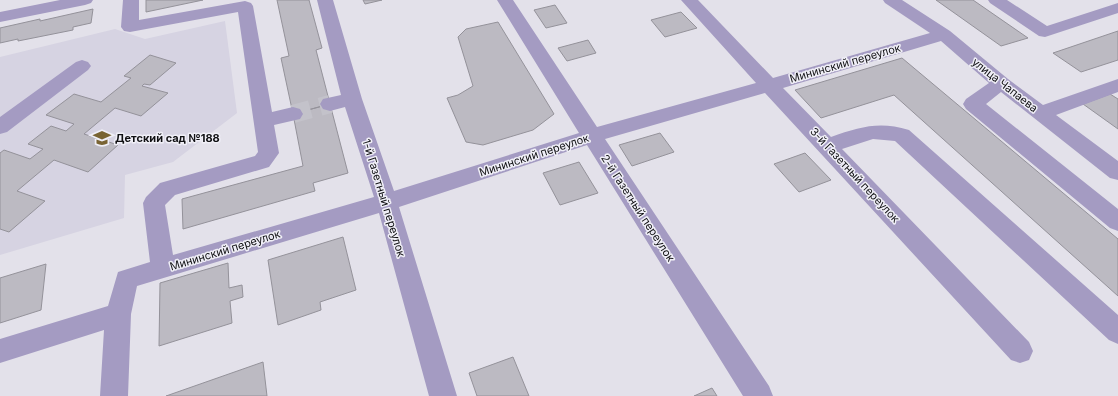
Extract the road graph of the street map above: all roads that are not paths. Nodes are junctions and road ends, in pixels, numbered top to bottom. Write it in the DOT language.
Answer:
graph roads {
  1 [pos="85,0"];
  2 [pos="131,0"];
  3 [pos="325,0"];
  4 [pos="505,0"];
  5 [pos="689,0"];
  6 [pos="918,0"];
  7 [pos="996,0"];
  8 [pos="895,3"];
  9 [pos="1118,8"];
  10 [pos="0,17"];
  11 [pos="944,35"];
  12 [pos="82,66"];
  13 [pos="1001,83"];
  14 [pos="770,84"];
  15 [pos="1118,85"];
  16 [pos="352,98"];
  17 [pos="330,104"];
  18 [pos="1041,113"];
  19 [pos="293,114"];
  20 [pos="264,121"];
  21 [pos="0,127"];
  22 [pos="592,136"];
  23 [pos="828,146"];
  24 [pos="1118,172"];
  25 [pos="387,202"];
  26 [pos="1112,210"];
  27 [pos="164,269"];
  28 [pos="118,314"];
  29 [pos="1118,332"];
  30 [pos="0,351"];
  31 [pos="1020,351"];
  32 [pos="114,396"];
  33 [pos="443,396"];
  34 [pos="759,396"];
  1 -- 10 [label="street"];
  2 -- 20 [label="street"];
  3 -- 16 [label="street, 1-й Газетный переулок"];
  4 -- 22 [label="street, 2-й Газетный переулок"];
  5 -- 14 [label="street, 3-й Газетный переулок"];
  6 -- 8 [label="street"];
  7 -- 9 [label="street"];
  8 -- 11 [label="street, улица Чапаева"];
  11 -- 13 [label="street, улица Чапаева"];
  11 -- 14 [label="street, Мининский переулок"];
  12 -- 21 [label="street"];
  13 -- 18 [label="street, улица Чапаева"];
  13 -- 26 [label="street"];
  14 -- 22 [label="street, Мининский переулок"];
  14 -- 23 [label="street, 3-й Газетный переулок"];
  15 -- 18 [label="street"];
  16 -- 17 [label="street"];
  16 -- 25 [label="street, 1-й Газетный переулок"];
  18 -- 24 [label="street, улица Чапаева"];
  19 -- 20 [label="street"];
  20 -- 27 [label="street"];
  22 -- 25 [label="street, Мининский переулок"];
  22 -- 34 [label="street, 2-й Газетный переулок"];
  23 -- 29 [label="street"];
  23 -- 31 [label="street, 3-й Газетный переулок"];
  25 -- 27 [label="street, Мининский переулок"];
  25 -- 33 [label="street, 1-й Газетный переулок"];
  27 -- 28 [label="street, Мининский переулок"];
  28 -- 30 [label="street"];
  28 -- 32 [label="street"];
}
